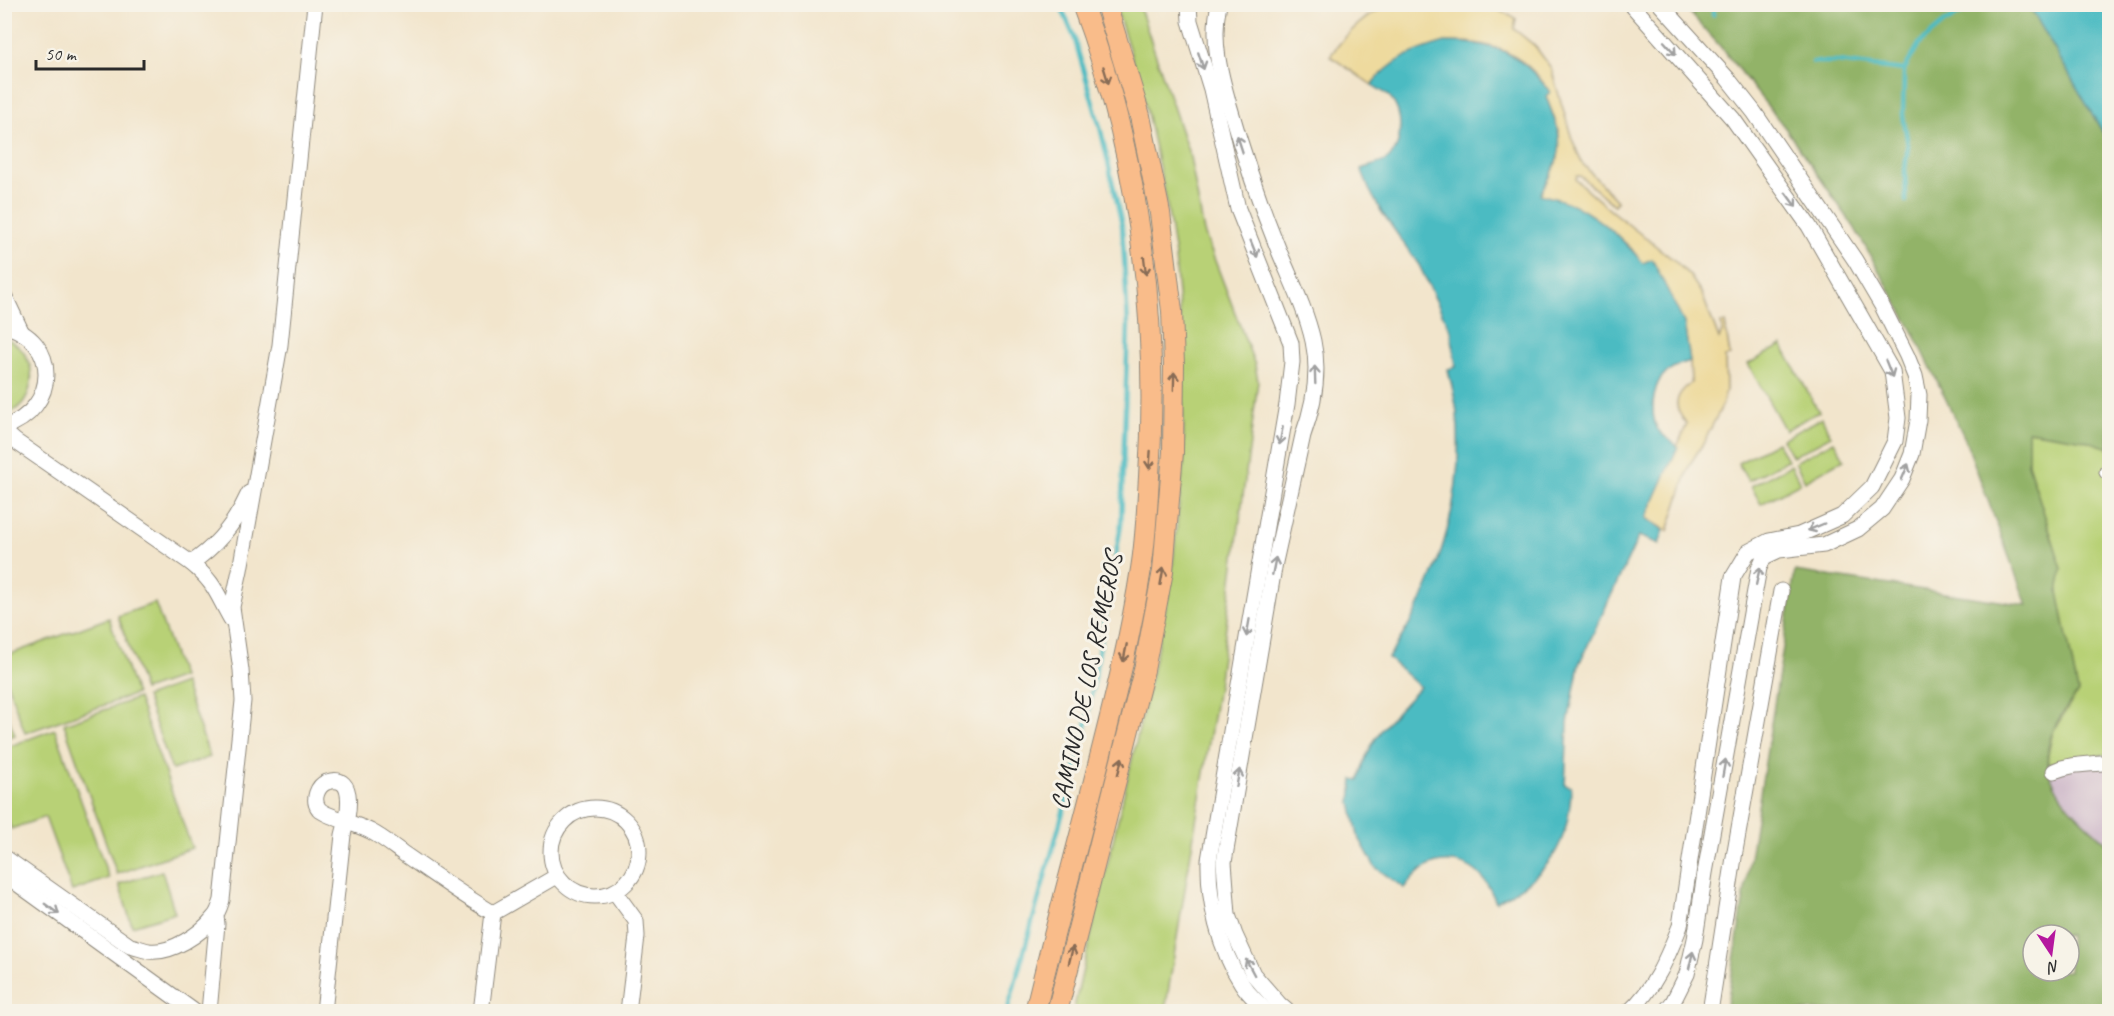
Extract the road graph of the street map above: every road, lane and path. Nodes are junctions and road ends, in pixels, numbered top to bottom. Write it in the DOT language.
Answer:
graph roads {
  1 [pos="315,4"];
  2 [pos="1082,4"];
  3 [pos="1106,4"];
  4 [pos="1189,4"];
  5 [pos="1219,4"];
  6 [pos="1631,4"];
  7 [pos="1660,4"];
  8 [pos="4,295"];
  9 [pos="4,326"];
  10 [pos="22,333"];
  11 [pos="4,429"];
  12 [pos="257,474"];
  13 [pos="191,563"];
  14 [pos="1780,591"];
  15 [pos="234,625"];
  16 [pos="2109,762"];
  17 [pos="2054,771"];
  18 [pos="4,857"];
  19 [pos="4,874"];
  20 [pos="557,876"];
  21 [pos="615,892"];
  22 [pos="492,913"];
  23 [pos="216,916"];
  24 [pos="1654,983"];
  25 [pos="1669,1007"];
  26 [pos="195,1011"];
  27 [pos="209,1011"];
  28 [pos="324,1011"];
  29 [pos="481,1011"];
  30 [pos="628,1011"];
  31 [pos="1035,1011"];
  32 [pos="1057,1011"];
  33 [pos="1267,1011"];
  34 [pos="1288,1011"];
  35 [pos="1629,1011"];
  36 [pos="1710,1011"];
  1 -- 12 [label="street"];
  2 -- 31 [label="main road, CAMINO DE LOS REMEROS, one-way"];
  32 -- 3 [label="main road, CAMINO DE LOS REMEROS, one-way"];
  4 -- 33 [label="street, one-way"];
  34 -- 5 [label="street, one-way"];
  6 -- 24 [label="street, one-way"];
  25 -- 7 [label="street, one-way"];
  8 -- 10 [label="street"];
  9 -- 10 [label="street"];
  10 -- 11 [label="street"];
  11 -- 13 [label="street"];
  12 -- 13 [label="street"];
  12 -- 15 [label="street"];
  13 -- 15 [label="street"];
  14 -- 36 [label="street"];
  15 -- 23 [label="street"];
  16 -- 17 [label="street"];
  18 -- 23 [label="street"];
  19 -- 26 [label="street, one-way"];
  20 -- 21 [label="street"];
  20 -- 21 [label="street"];
  20 -- 22 [label="street"];
  21 -- 30 [label="street"];
  22 -- 28 [label="street"];
  22 -- 29 [label="street"];
  23 -- 27 [label="street"];
  24 -- 25 [label="street"];
  24 -- 35 [label="street"];
}
